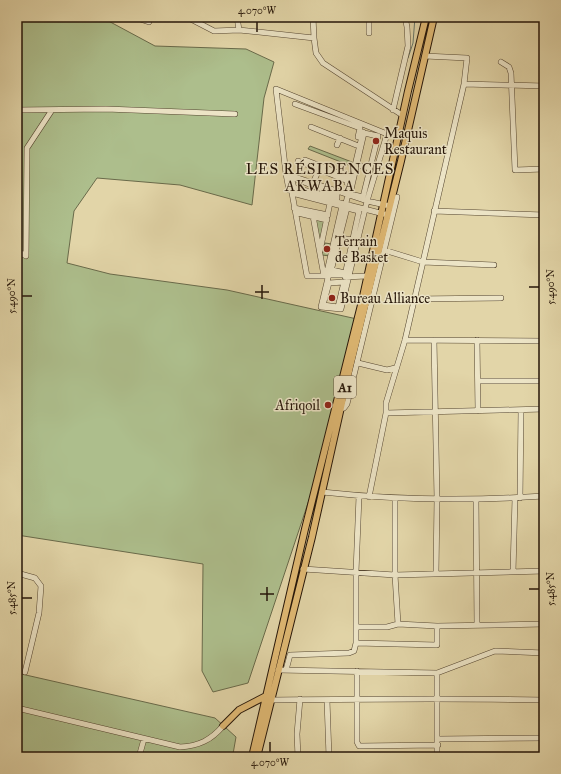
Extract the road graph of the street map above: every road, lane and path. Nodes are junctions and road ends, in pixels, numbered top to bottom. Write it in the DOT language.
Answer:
graph roads {
  1 [pos="134,17"];
  2 [pos="150,17"];
  3 [pos="186,17"];
  4 [pos="237,17"];
  5 [pos="312,17"];
  6 [pos="369,17"];
  7 [pos="405,17"];
  8 [pos="426,17"];
  9 [pos="434,17"];
  10 [pos="238,30"];
  11 [pos="368,32"];
  12 [pos="314,38"];
  13 [pos="425,56"];
  14 [pos="502,62"];
  15 [pos="464,84"];
  16 [pos="512,86"];
  17 [pos="544,86"];
  18 [pos="295,104"];
  19 [pos="17,110"];
  20 [pos="52,110"];
  21 [pos="393,110"];
  22 [pos="235,114"];
  23 [pos="402,115"];
  24 [pos="311,128"];
  25 [pos="363,132"];
  26 [pos="335,137"];
  27 [pos="337,145"];
  28 [pos="356,145"];
  29 [pos="305,160"];
  30 [pos="298,161"];
  31 [pos="357,163"];
  32 [pos="371,166"];
  33 [pos="319,169"];
  34 [pos="544,169"];
  35 [pos="288,173"];
  36 [pos="348,179"];
  37 [pos="314,181"];
  38 [pos="289,190"];
  39 [pos="348,195"];
  40 [pos="397,197"];
  41 [pos="367,201"];
  42 [pos="330,203"];
  43 [pos="345,204"];
  44 [pos="382,205"];
  45 [pos="390,206"];
  46 [pos="365,208"];
  47 [pos="296,209"];
  48 [pos="434,211"];
  49 [pos="380,213"];
  50 [pos="388,215"];
  51 [pos="544,215"];
  52 [pos="313,216"];
  53 [pos="327,218"];
  54 [pos="339,239"];
  55 [pos="322,242"];
  56 [pos="352,242"];
  57 [pos="333,244"];
  58 [pos="384,250"];
  59 [pos="17,251"];
  60 [pos="320,253"];
  61 [pos="423,262"];
  62 [pos="494,265"];
  63 [pos="347,275"];
  64 [pos="366,276"];
  65 [pos="327,279"];
  66 [pos="501,298"];
  67 [pos="414,299"];
  68 [pos="405,340"];
  69 [pos="434,340"];
  70 [pos="477,340"];
  71 [pos="544,341"];
  72 [pos="358,363"];
  73 [pos="395,368"];
  74 [pos="478,381"];
  75 [pos="544,381"];
  76 [pos="340,409"];
  77 [pos="544,409"];
  78 [pos="520,410"];
  79 [pos="478,411"];
  80 [pos="436,412"];
  81 [pos="386,413"];
  82 [pos="322,492"];
  83 [pos="359,496"];
  84 [pos="544,496"];
  85 [pos="370,497"];
  86 [pos="395,498"];
  87 [pos="518,498"];
  88 [pos="437,499"];
  89 [pos="476,499"];
  90 [pos="303,569"];
  91 [pos="544,571"];
  92 [pos="17,572"];
  93 [pos="356,572"];
  94 [pos="513,572"];
  95 [pos="476,573"];
  96 [pos="436,574"];
  97 [pos="395,575"];
  98 [pos="398,624"];
  99 [pos="544,624"];
  100 [pos="476,625"];
  101 [pos="437,626"];
  102 [pos="357,627"];
  103 [pos="356,643"];
  104 [pos="544,653"];
  105 [pos="278,670"];
  106 [pos="286,670"];
  107 [pos="357,671"];
  108 [pos="25,672"];
  109 [pos="437,673"];
  110 [pos="268,698"];
  111 [pos="437,698"];
  112 [pos="300,699"];
  113 [pos="327,700"];
  114 [pos="357,700"];
  115 [pos="544,700"];
  116 [pos="17,708"];
  117 [pos="223,726"];
  118 [pos="544,738"];
  119 [pos="144,739"];
  120 [pos="438,742"];
  121 [pos="140,757"];
  122 [pos="252,757"];
  123 [pos="257,757"];
  124 [pos="298,757"];
  125 [pos="329,757"];
  126 [pos="438,757"];
  1 -- 2 [label="street"];
  3 -- 10 [label="street"];
  4 -- 10 [label="street"];
  5 -- 12 [label="street"];
  6 -- 11 [label="street"];
  7 -- 21 [label="street"];
  8 -- 23 [label="main road, A1"];
  9 -- 13 [label="main road, A1"];
  10 -- 12 [label="street"];
  12 -- 21 [label="street"];
  13 -- 15 [label="street"];
  13 -- 45 [label="main road, A1"];
  14 -- 16 [label="street"];
  15 -- 16 [label="street"];
  15 -- 48 [label="street"];
  16 -- 17 [label="street"];
  16 -- 34 [label="street"];
  18 -- 28 [label="street"];
  19 -- 20 [label="street"];
  20 -- 22 [label="street"];
  20 -- 59 [label="street"];
  21 -- 23 [label="street"];
  23 -- 44 [label="main road, A1"];
  24 -- 26 [label="street"];
  25 -- 39 [label="street"];
  26 -- 27 [label="street"];
  26 -- 28 [label="street"];
  28 -- 36 [label="street"];
  29 -- 36 [label="street"];
  30 -- 33 [label="street"];
  31 -- 32 [label="street"];
  31 -- 32 [label="street"];
  31 -- 32 [label="street"];
  33 -- 36 [label="street"];
  33 -- 37 [label="street"];
  35 -- 35 [label="street"];
  35 -- 37 [label="street"];
  35 -- 38 [label="street"];
  35 -- 39 [label="street"];
  35 -- 41 [label="street"];
  36 -- 37 [label="street"];
  38 -- 43 [label="street"];
  38 -- 65 [label="street"];
  39 -- 41 [label="street"];
  39 -- 43 [label="street"];
  40 -- 58 [label="street"];
  41 -- 44 [label="street"];
  41 -- 46 [label="street"];
  42 -- 47 [label="street"];
  42 -- 53 [label="street"];
  42 -- 57 [label="street"];
  43 -- 46 [label="street"];
  43 -- 65 [label="street"];
  44 -- 45 [label="street"];
  44 -- 49 [label="main road, A1"];
  45 -- 50 [label="main road, A1"];
  46 -- 49 [label="street"];
  46 -- 63 [label="street"];
  47 -- 52 [label="street"];
  47 -- 53 [label="street"];
  47 -- 65 [label="street"];
  48 -- 51 [label="street"];
  48 -- 61 [label="street"];
  49 -- 50 [label="street"];
  49 -- 64 [label="main road, A1"];
  50 -- 76 [label="main road, A1"];
  52 -- 53 [label="street"];
  52 -- 60 [label="street"];
  53 -- 55 [label="street"];
  54 -- 56 [label="street"];
  54 -- 56 [label="street"];
  54 -- 63 [label="street"];
  55 -- 57 [label="street"];
  55 -- 60 [label="street"];
  56 -- 63 [label="street"];
  57 -- 65 [label="street"];
  58 -- 61 [label="street"];
  58 -- 72 [label="street"];
  60 -- 65 [label="street"];
  61 -- 62 [label="street"];
  61 -- 67 [label="street"];
  63 -- 64 [label="street"];
  63 -- 65 [label="street"];
  63 -- 65 [label="street"];
  64 -- 110 [label="main road, A1"];
  65 -- 65 [label="street"];
  66 -- 67 [label="street"];
  67 -- 68 [label="street"];
  68 -- 69 [label="street"];
  68 -- 73 [label="street"];
  69 -- 70 [label="street"];
  69 -- 80 [label="street"];
  70 -- 71 [label="street"];
  70 -- 74 [label="street"];
  72 -- 73 [label="street"];
  72 -- 76 [label="street"];
  73 -- 81 [label="street"];
  74 -- 75 [label="street"];
  74 -- 79 [label="street"];
  76 -- 82 [label="main road, A1"];
  77 -- 78 [label="street"];
  78 -- 79 [label="street"];
  78 -- 87 [label="street"];
  79 -- 80 [label="street"];
  80 -- 81 [label="street"];
  80 -- 88 [label="street"];
  81 -- 85 [label="street"];
  82 -- 83 [label="street"];
  82 -- 90 [label="main road, A1"];
  83 -- 85 [label="street"];
  83 -- 93 [label="street"];
  84 -- 87 [label="street"];
  85 -- 86 [label="street"];
  86 -- 88 [label="street"];
  86 -- 97 [label="street"];
  87 -- 89 [label="street"];
  87 -- 94 [label="street"];
  88 -- 89 [label="street"];
  88 -- 96 [label="street"];
  89 -- 95 [label="street"];
  90 -- 93 [label="street"];
  90 -- 105 [label="main road, A1"];
  91 -- 94 [label="street"];
  92 -- 108 [label="street"];
  93 -- 97 [label="street"];
  93 -- 102 [label="street"];
  94 -- 95 [label="street"];
  95 -- 96 [label="street"];
  95 -- 100 [label="street"];
  96 -- 97 [label="street"];
  97 -- 98 [label="street"];
  98 -- 101 [label="street"];
  98 -- 102 [label="street"];
  99 -- 100 [label="street"];
  100 -- 101 [label="street"];
  101 -- 103 [label="street"];
  102 -- 103 [label="street"];
  103 -- 106 [label="street"];
  104 -- 109 [label="street"];
  105 -- 106 [label="street"];
  105 -- 110 [label="main road, A1"];
  106 -- 107 [label="street"];
  107 -- 109 [label="street"];
  107 -- 114 [label="street"];
  109 -- 111 [label="street"];
  110 -- 112 [label="street"];
  110 -- 117 [label="main road"];
  110 -- 122 [label="main road, A1"];
  110 -- 123 [label="main road, A1"];
  111 -- 114 [label="street"];
  111 -- 115 [label="street"];
  111 -- 120 [label="street"];
  112 -- 113 [label="street"];
  112 -- 124 [label="street"];
  113 -- 114 [label="street"];
  113 -- 125 [label="street"];
  114 -- 120 [label="street"];
  116 -- 119 [label="street"];
  117 -- 119 [label="street"];
  118 -- 120 [label="street"];
  119 -- 121 [label="street"];
  120 -- 126 [label="street"];
}
